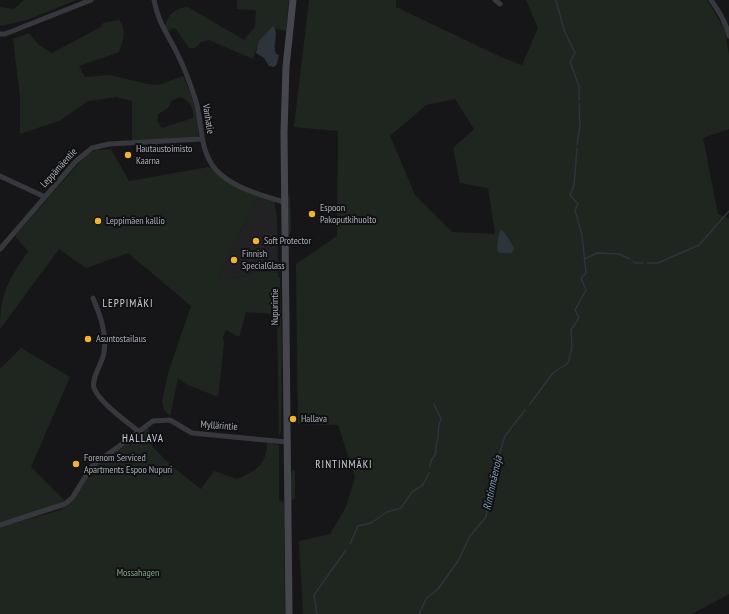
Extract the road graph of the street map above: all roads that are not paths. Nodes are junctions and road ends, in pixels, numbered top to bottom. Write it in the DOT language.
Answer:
graph roads {
  1 [pos="91,0"];
  2 [pos="154,0"];
  3 [pos="293,0"];
  4 [pos="495,0"];
  5 [pos="711,0"];
  6 [pos="500,4"];
  7 [pos="0,34"];
  8 [pos="729,36"];
  9 [pos="202,139"];
  10 [pos="0,176"];
  11 [pos="45,196"];
  12 [pos="284,202"];
  13 [pos="0,249"];
  14 [pos="93,298"];
  15 [pos="138,431"];
  16 [pos="286,442"];
  17 [pos="0,525"];
  18 [pos="289,614"];
  1 -- 7 [label="street"];
  2 -- 9 [label="street, Vanhatie"];
  3 -- 12 [label="main road, Nupurintie"];
  4 -- 6 [label="street"];
  5 -- 8 [label="street"];
  9 -- 11 [label="street, Leppämäentie"];
  9 -- 12 [label="street, Vanhatie"];
  10 -- 11 [label="street"];
  11 -- 13 [label="street, Leppämäentie"];
  12 -- 16 [label="main road, Nupurintie"];
  14 -- 15 [label="street"];
  15 -- 16 [label="street, Myllärintie"];
  15 -- 17 [label="street, Myllärintie"];
  16 -- 18 [label="main road, Nupurintie"];
}
